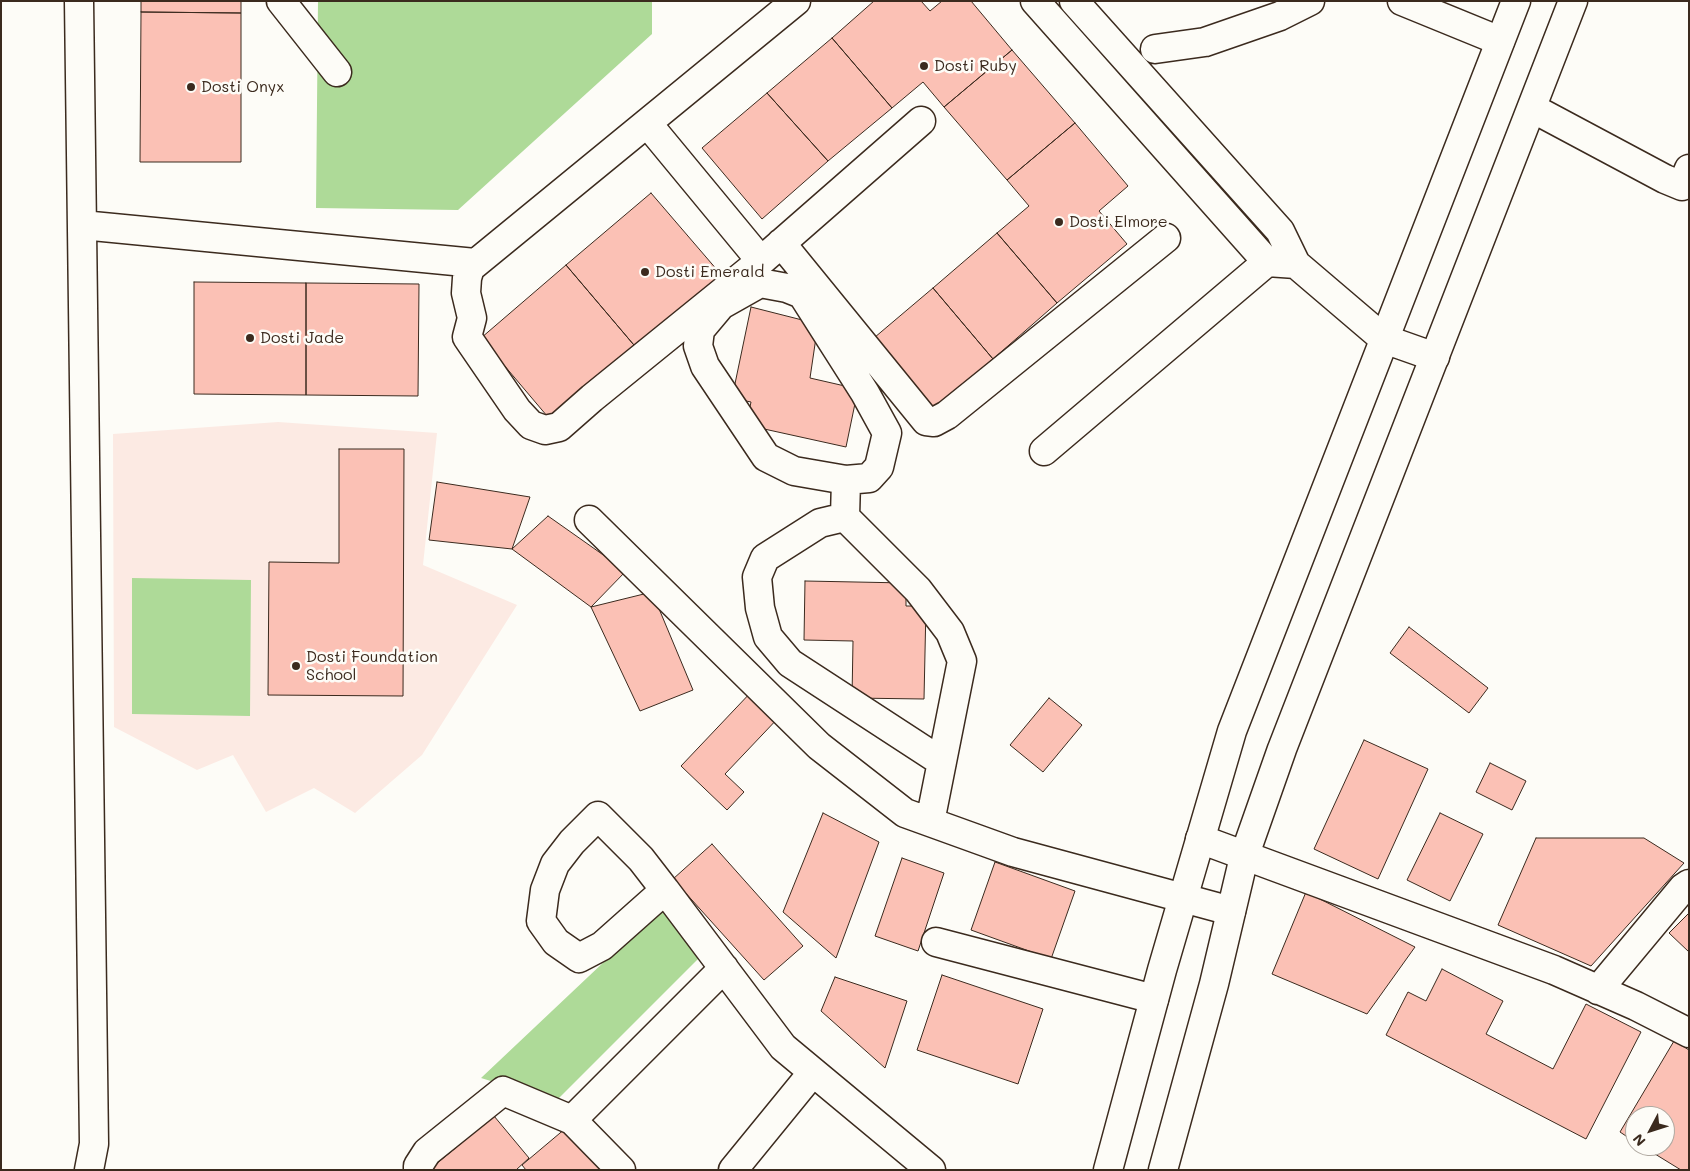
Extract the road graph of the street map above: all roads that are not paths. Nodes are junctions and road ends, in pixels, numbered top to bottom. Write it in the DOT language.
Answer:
graph roads {
  1 [pos="79,1"];
  2 [pos="281,1"];
  3 [pos="796,1"];
  4 [pos="1035,1"];
  5 [pos="1074,1"];
  6 [pos="1310,1"];
  7 [pos="1402,1"];
  8 [pos="1516,1"];
  9 [pos="1573,1"];
  10 [pos="1500,41"];
  11 [pos="1155,49"];
  12 [pos="337,72"];
  13 [pos="1532,108"];
  14 [pos="921,121"];
  15 [pos="647,123"];
  16 [pos="1687,185"];
  17 [pos="82,225"];
  18 [pos="1166,238"];
  19 [pos="781,244"];
  20 [pos="761,261"];
  21 [pos="1267,262"];
  22 [pos="475,263"];
  23 [pos="1296,264"];
  24 [pos="1384,339"];
  25 [pos="1435,357"];
  26 [pos="1044,451"];
  27 [pos="846,480"];
  28 [pos="846,517"];
  29 [pos="590,520"];
  30 [pos="942,762"];
  31 [pos="930,822"];
  32 [pos="1200,839"];
  33 [pos="1244,857"];
  34 [pos="1689,884"];
  35 [pos="665,890"];
  36 [pos="1184,896"];
  37 [pos="1231,911"];
  38 [pos="936,942"];
  39 [pos="724,968"];
  40 [pos="1598,990"];
  41 [pos="1154,999"];
  42 [pos="1689,1033"];
  43 [pos="813,1072"];
  44 [pos="572,1120"];
  45 [pos="89,1170"];
  46 [pos="418,1170"];
  47 [pos="621,1170"];
  48 [pos="733,1170"];
  49 [pos="931,1170"];
  50 [pos="1108,1170"];
  51 [pos="1163,1170"];
  1 -- 17 [label="main road"];
  2 -- 12 [label="main road"];
  3 -- 15 [label="main road"];
  4 -- 21 [label="main road"];
  5 -- 23 [label="main road"];
  6 -- 11 [label="main road"];
  7 -- 10 [label="main road"];
  8 -- 10 [label="main road"];
  9 -- 13 [label="main road"];
  10 -- 24 [label="main road"];
  13 -- 16 [label="main road"];
  13 -- 25 [label="main road"];
  14 -- 19 [label="main road"];
  15 -- 20 [label="main road"];
  15 -- 22 [label="main road"];
  17 -- 22 [label="main road"];
  17 -- 45 [label="main road"];
  18 -- 19 [label="main road"];
  19 -- 20 [label="main road"];
  20 -- 22 [label="main road"];
  21 -- 23 [label="main road"];
  21 -- 26 [label="main road"];
  23 -- 24 [label="main road"];
  24 -- 25 [label="main road"];
  24 -- 32 [label="main road"];
  25 -- 33 [label="main road"];
  27 -- 27 [label="main road"];
  27 -- 28 [label="main road"];
  28 -- 30 [label="main road"];
  28 -- 30 [label="main road"];
  29 -- 31 [label="main road"];
  30 -- 31 [label="main road"];
  31 -- 36 [label="main road"];
  32 -- 33 [label="main road"];
  32 -- 36 [label="main road"];
  33 -- 37 [label="main road"];
  33 -- 40 [label="main road"];
  34 -- 40 [label="main road"];
  35 -- 35 [label="main road"];
  35 -- 39 [label="main road"];
  36 -- 37 [label="main road"];
  36 -- 41 [label="main road"];
  37 -- 51 [label="main road"];
  38 -- 41 [label="main road"];
  39 -- 43 [label="main road"];
  39 -- 44 [label="main road"];
  40 -- 42 [label="main road"];
  41 -- 50 [label="main road"];
  43 -- 48 [label="main road"];
  43 -- 49 [label="main road"];
  44 -- 46 [label="main road"];
  44 -- 47 [label="main road"];
}
